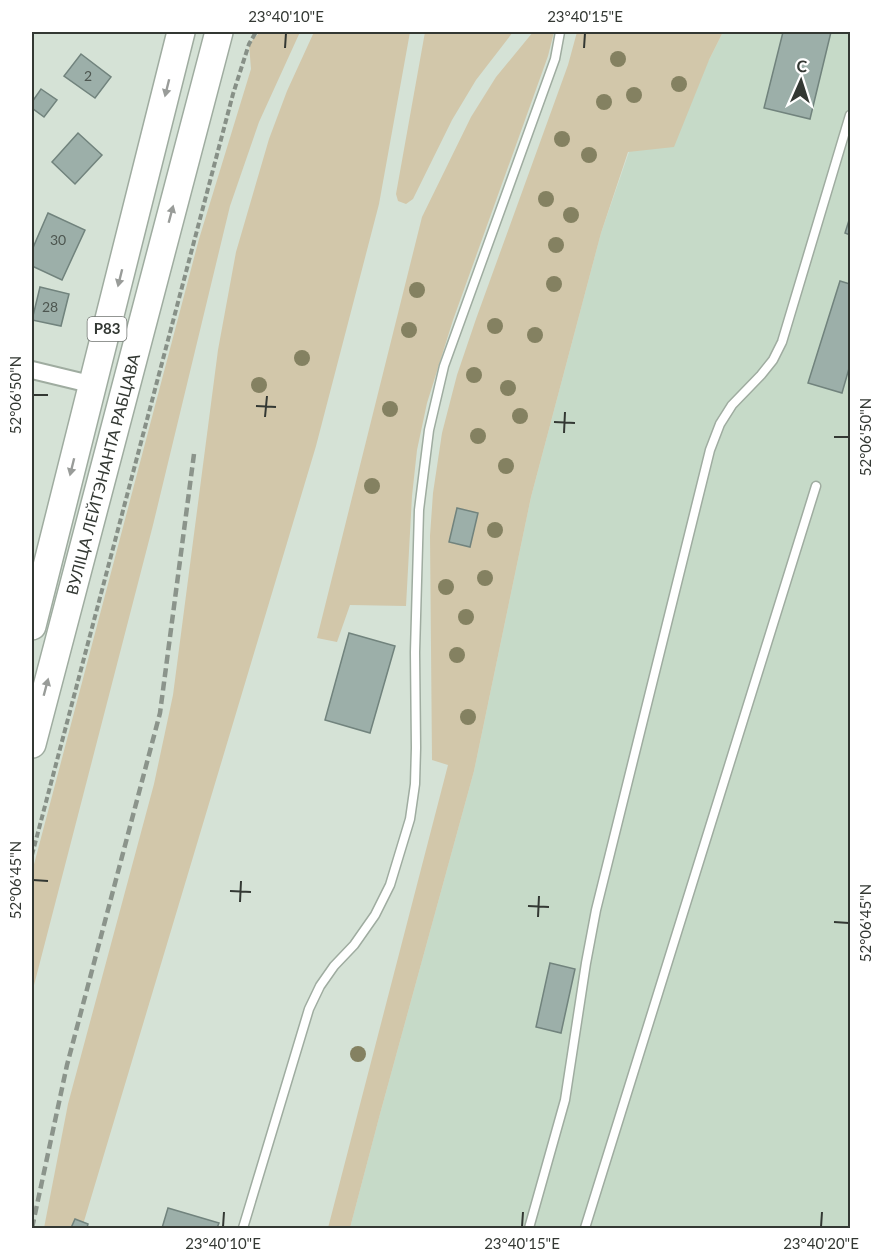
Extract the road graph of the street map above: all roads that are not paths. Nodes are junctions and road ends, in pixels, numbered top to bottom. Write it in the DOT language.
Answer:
graph roads {
  1 [pos="181,32"];
  2 [pos="219,32"];
  3 [pos="560,32"];
  4 [pos="850,115"];
  5 [pos="32,370"];
  6 [pos="94,385"];
  7 [pos="816,486"];
  8 [pos="32,626"];
  9 [pos="32,744"];
  10 [pos="243,1228"];
  11 [pos="529,1228"];
  12 [pos="585,1228"];
  1 -- 6 [label="highway, ВУЛІЦА ЛЕЙТЭНАНТА РАБЦАВА / Р83, one-way"];
  9 -- 2 [label="highway, ВУЛІЦА ЛЕЙТЭНАНТА РАБЦАВА / Р83, one-way"];
  3 -- 10 [label="lane"];
  4 -- 11 [label="lane"];
  5 -- 6 [label="street"];
  6 -- 8 [label="highway, ВУЛІЦА ЛЕЙТЭНАНТА РАБЦАВА / Р83, one-way"];
  7 -- 12 [label="lane"];
}
